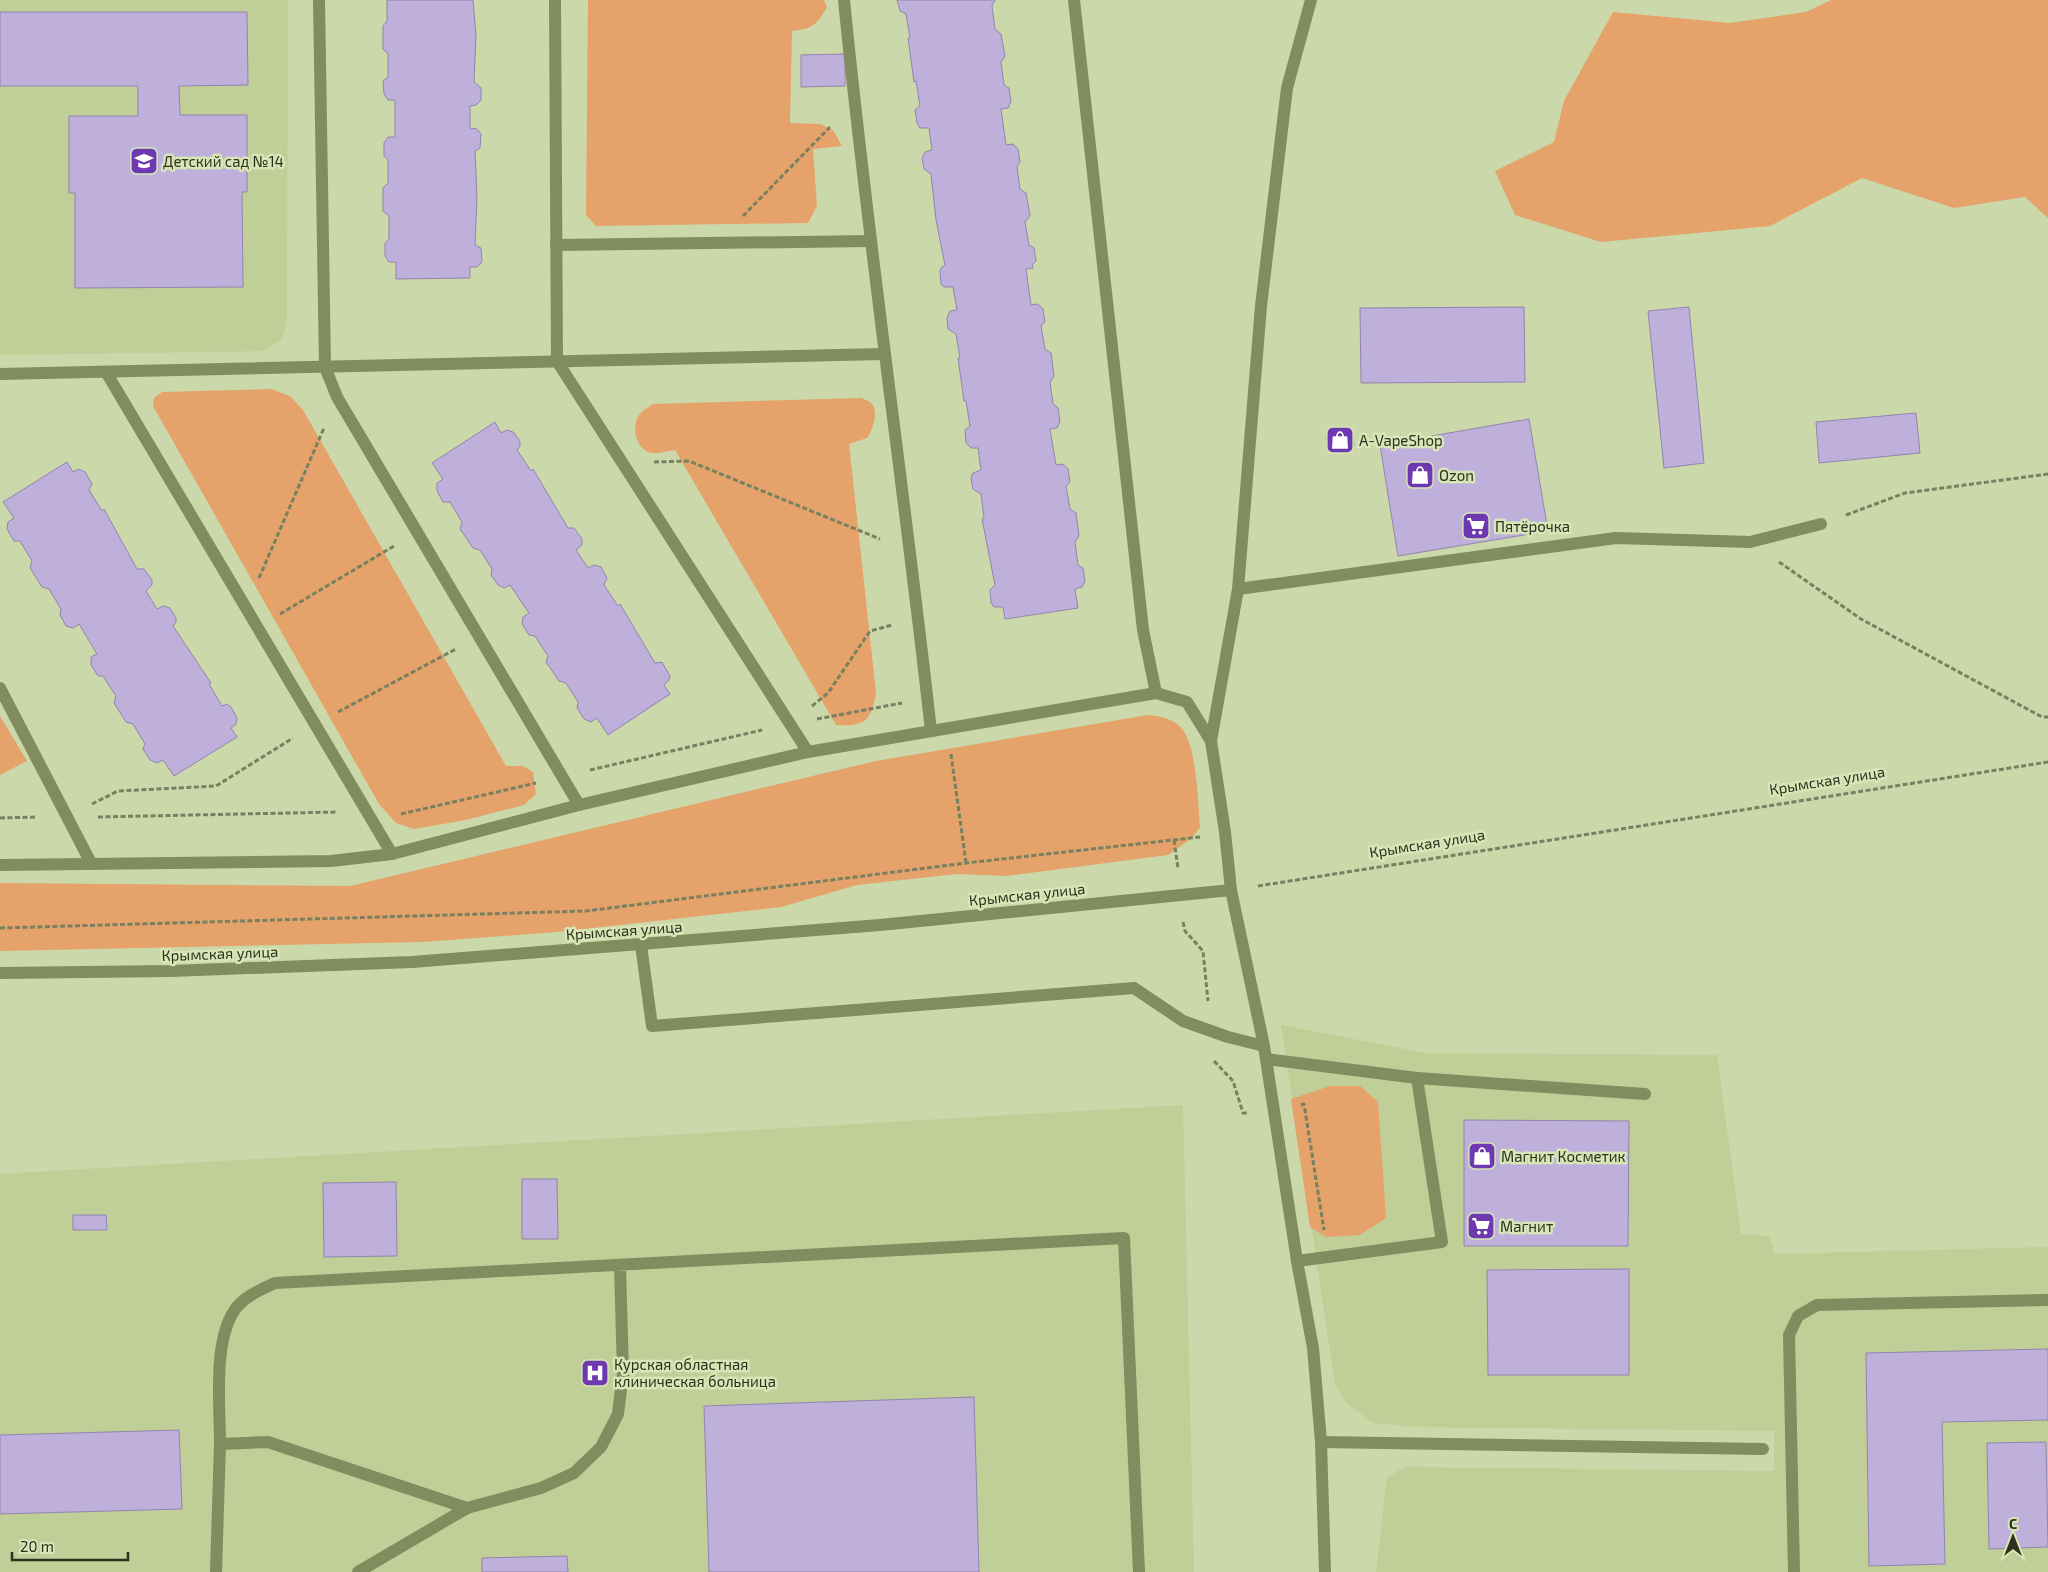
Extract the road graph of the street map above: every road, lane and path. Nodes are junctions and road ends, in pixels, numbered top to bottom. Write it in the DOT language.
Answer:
graph roads {
  1 [pos="319,0"];
  2 [pos="555,0"];
  3 [pos="844,0"];
  4 [pos="1074,0"];
  5 [pos="1311,0"];
  6 [pos="855,102"];
  7 [pos="870,241"];
  8 [pos="717,243"];
  9 [pos="556,245"];
  10 [pos="883,354"];
  11 [pos="557,362"];
  12 [pos="325,367"];
  13 [pos="106,372"];
  14 [pos="0,374"];
  15 [pos="337,396"];
  16 [pos="612,445"];
  17 [pos="2048,474"];
  18 [pos="1821,524"];
  19 [pos="417,532"];
  20 [pos="1750,542"];
  21 [pos="911,551"];
  22 [pos="1238,589"];
  23 [pos="246,609"];
  24 [pos="918,618"];
  25 [pos="258,628"];
  26 [pos="478,637"];
  27 [pos="0,688"];
  28 [pos="1156,692"];
  29 [pos="927,698"];
  30 [pos="2048,717"];
  31 [pos="315,724"];
  32 [pos="790,724"];
  33 [pos="930,731"];
  34 [pos="1211,741"];
  35 [pos="808,752"];
  36 [pos="2048,762"];
  37 [pos="562,777"];
  38 [pos="578,806"];
  39 [pos="368,813"];
  40 [pos="66,817"];
  41 [pos="0,818"];
  42 [pos="1225,832"];
  43 [pos="392,854"];
  44 [pos="91,863"];
  45 [pos="966,863"];
  46 [pos="0,865"];
  47 [pos="1231,890"];
  48 [pos="0,928"];
  49 [pos="641,945"];
  50 [pos="0,973"];
  51 [pos="1264,1046"];
  52 [pos="1266,1059"];
  53 [pos="1417,1078"];
  54 [pos="1645,1094"];
  55 [pos="1297,1260"];
  56 [pos="620,1266"];
  57 [pos="2048,1300"];
  58 [pos="1321,1442"];
  59 [pos="220,1444"];
  60 [pos="1763,1449"];
  61 [pos="467,1508"];
  62 [pos="216,1572"];
  63 [pos="358,1572"];
  64 [pos="1139,1572"];
  65 [pos="1325,1572"];
  66 [pos="1794,1572"];
  1 -- 12 [label="street"];
  2 -- 9 [label="street"];
  3 -- 6 [label="street"];
  4 -- 28 [label="street"];
  5 -- 22 [label="street"];
  6 -- 7 [label="street"];
  6 -- 8 [label="path"];
  7 -- 8 [label="street"];
  7 -- 10 [label="street"];
  8 -- 9 [label="street"];
  9 -- 11 [label="street"];
  10 -- 11 [label="street"];
  10 -- 21 [label="street"];
  11 -- 12 [label="street"];
  11 -- 16 [label="street"];
  12 -- 13 [label="street"];
  12 -- 15 [label="street"];
  13 -- 14 [label="street"];
  13 -- 23 [label="street"];
  15 -- 19 [label="street"];
  15 -- 23 [label="path"];
  16 -- 21 [label="path"];
  16 -- 32 [label="street"];
  17 -- 18 [label="path"];
  18 -- 20 [label="street"];
  19 -- 25 [label="path"];
  19 -- 26 [label="street"];
  20 -- 22 [label="street"];
  20 -- 30 [label="path"];
  21 -- 24 [label="street"];
  22 -- 34 [label="street"];
  23 -- 25 [label="street"];
  24 -- 29 [label="street"];
  24 -- 32 [label="path"];
  25 -- 31 [label="street"];
  26 -- 31 [label="path"];
  26 -- 37 [label="street"];
  27 -- 40 [label="street"];
  28 -- 33 [label="street"];
  28 -- 34 [label="street"];
  29 -- 32 [label="path"];
  29 -- 33 [label="street"];
  31 -- 39 [label="street"];
  31 -- 40 [label="path"];
  32 -- 35 [label="street"];
  32 -- 37 [label="path"];
  33 -- 35 [label="street"];
  33 -- 45 [label="path"];
  34 -- 42 [label="street"];
  35 -- 38 [label="street"];
  36 -- 47 [label="path, Крымская улица"];
  37 -- 38 [label="street"];
  37 -- 39 [label="path"];
  38 -- 43 [label="street"];
  39 -- 40 [label="path"];
  39 -- 43 [label="street"];
  40 -- 41 [label="path"];
  40 -- 44 [label="street"];
  42 -- 45 [label="path"];
  42 -- 47 [label="street"];
  43 -- 44 [label="street"];
  44 -- 46 [label="street"];
  45 -- 48 [label="path"];
  47 -- 49 [label="street, Крымская улица"];
  47 -- 51 [label="street"];
  49 -- 50 [label="street, Крымская улица"];
  49 -- 51 [label="street"];
  51 -- 52 [label="street"];
  52 -- 53 [label="street"];
  52 -- 55 [label="street"];
  53 -- 54 [label="street"];
  53 -- 55 [label="street"];
  55 -- 58 [label="street"];
  56 -- 59 [label="street"];
  56 -- 61 [label="street"];
  56 -- 64 [label="street"];
  57 -- 66 [label="street"];
  58 -- 60 [label="street"];
  58 -- 65 [label="street"];
  59 -- 61 [label="street"];
  59 -- 62 [label="street"];
  61 -- 63 [label="street"];
}
